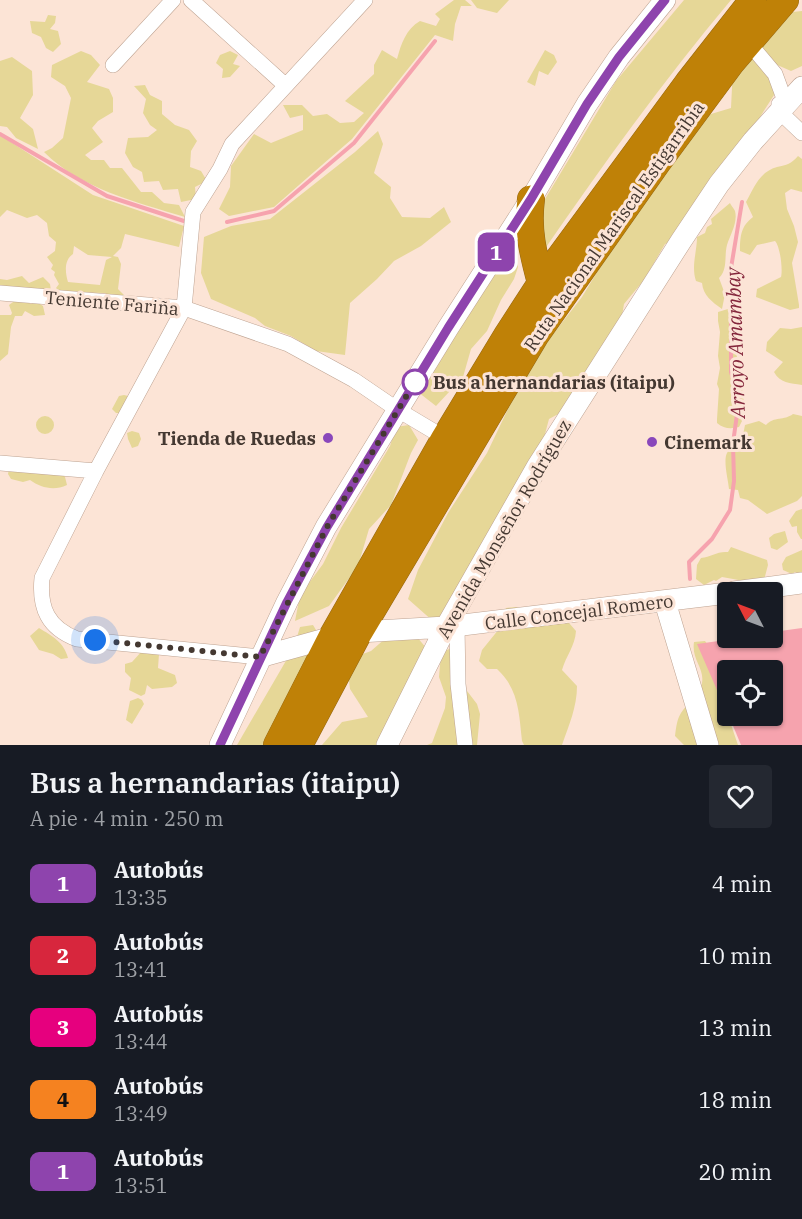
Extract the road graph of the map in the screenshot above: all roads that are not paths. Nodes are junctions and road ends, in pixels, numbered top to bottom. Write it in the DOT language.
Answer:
graph roads {
  1 [pos="173,0"];
  2 [pos="191,0"];
  3 [pos="364,0"];
  4 [pos="665,0"];
  5 [pos="753,0"];
  6 [pos="785,0"];
  7 [pos="748,42"];
  8 [pos="113,65"];
  9 [pos="285,85"];
  10 [pos="791,97"];
  11 [pos="802,133"];
  12 [pos="531,199"];
  13 [pos="541,283"];
  14 [pos="0,293"];
  15 [pos="184,308"];
  16 [pos="398,410"];
  17 [pos="445,438"];
  18 [pos="0,463"];
  19 [pos="96,471"];
  20 [pos="802,583"];
  21 [pos="783,586"];
  22 [pos="717,596"];
  23 [pos="802,596"];
  24 [pos="783,599"];
  25 [pos="717,606"];
  26 [pos="677,609"];
  27 [pos="451,626"];
  28 [pos="359,632"];
  29 [pos="332,637"];
  30 [pos="260,657"];
  31 [pos="220,745"];
  32 [pos="277,745"];
  33 [pos="299,745"];
  34 [pos="387,745"];
  35 [pos="465,745"];
  36 [pos="708,745"];
  1 -- 8 [label="street"];
  2 -- 9 [label="street"];
  3 -- 9 [label="street"];
  4 -- 12 [label="street"];
  5 -- 13 [label="highway, Ruta Nacional Mariscal Estigarribia"];
  6 -- 7 [label="highway, Ruta Nacional Mariscal Estigarribia"];
  7 -- 10 [label="street"];
  7 -- 28 [label="highway, Ruta Nacional Mariscal Estigarribia"];
  9 -- 15 [label="street"];
  10 -- 11 [label="street"];
  10 -- 27 [label="street, Avenida Monseñor Rodríguez"];
  12 -- 13 [label="highway"];
  12 -- 16 [label="street"];
  13 -- 17 [label="highway, Ruta Nacional Mariscal Estigarribia"];
  14 -- 15 [label="street, Teniente Fariña"];
  15 -- 16 [label="street, Teniente Fariña"];
  15 -- 19 [label="street"];
  16 -- 17 [label="street, Teniente Fariña"];
  16 -- 30 [label="street"];
  17 -- 29 [label="highway, Ruta Nacional Mariscal Estigarribia"];
  18 -- 19 [label="street"];
  19 -- 30 [label="street"];
  20 -- 21 [label="street"];
  22 -- 26 [label="street, Calle Concejal Romero"];
  23 -- 24 [label="street"];
  25 -- 26 [label="street, Calle Concejal Romero"];
  26 -- 27 [label="street, Calle Concejal Romero"];
  26 -- 36 [label="street"];
  27 -- 28 [label="street, Calle Concejal Romero"];
  27 -- 34 [label="street, Avenida Monseñor Rodríguez"];
  27 -- 35 [label="street"];
  28 -- 29 [label="street, Calle Concejal Romero"];
  28 -- 33 [label="highway, Ruta Nacional Mariscal Estigarribia"];
  29 -- 30 [label="street, Calle Concejal Romero"];
  29 -- 32 [label="highway, Ruta Nacional Mariscal Estigarribia"];
  30 -- 31 [label="street"];
}
